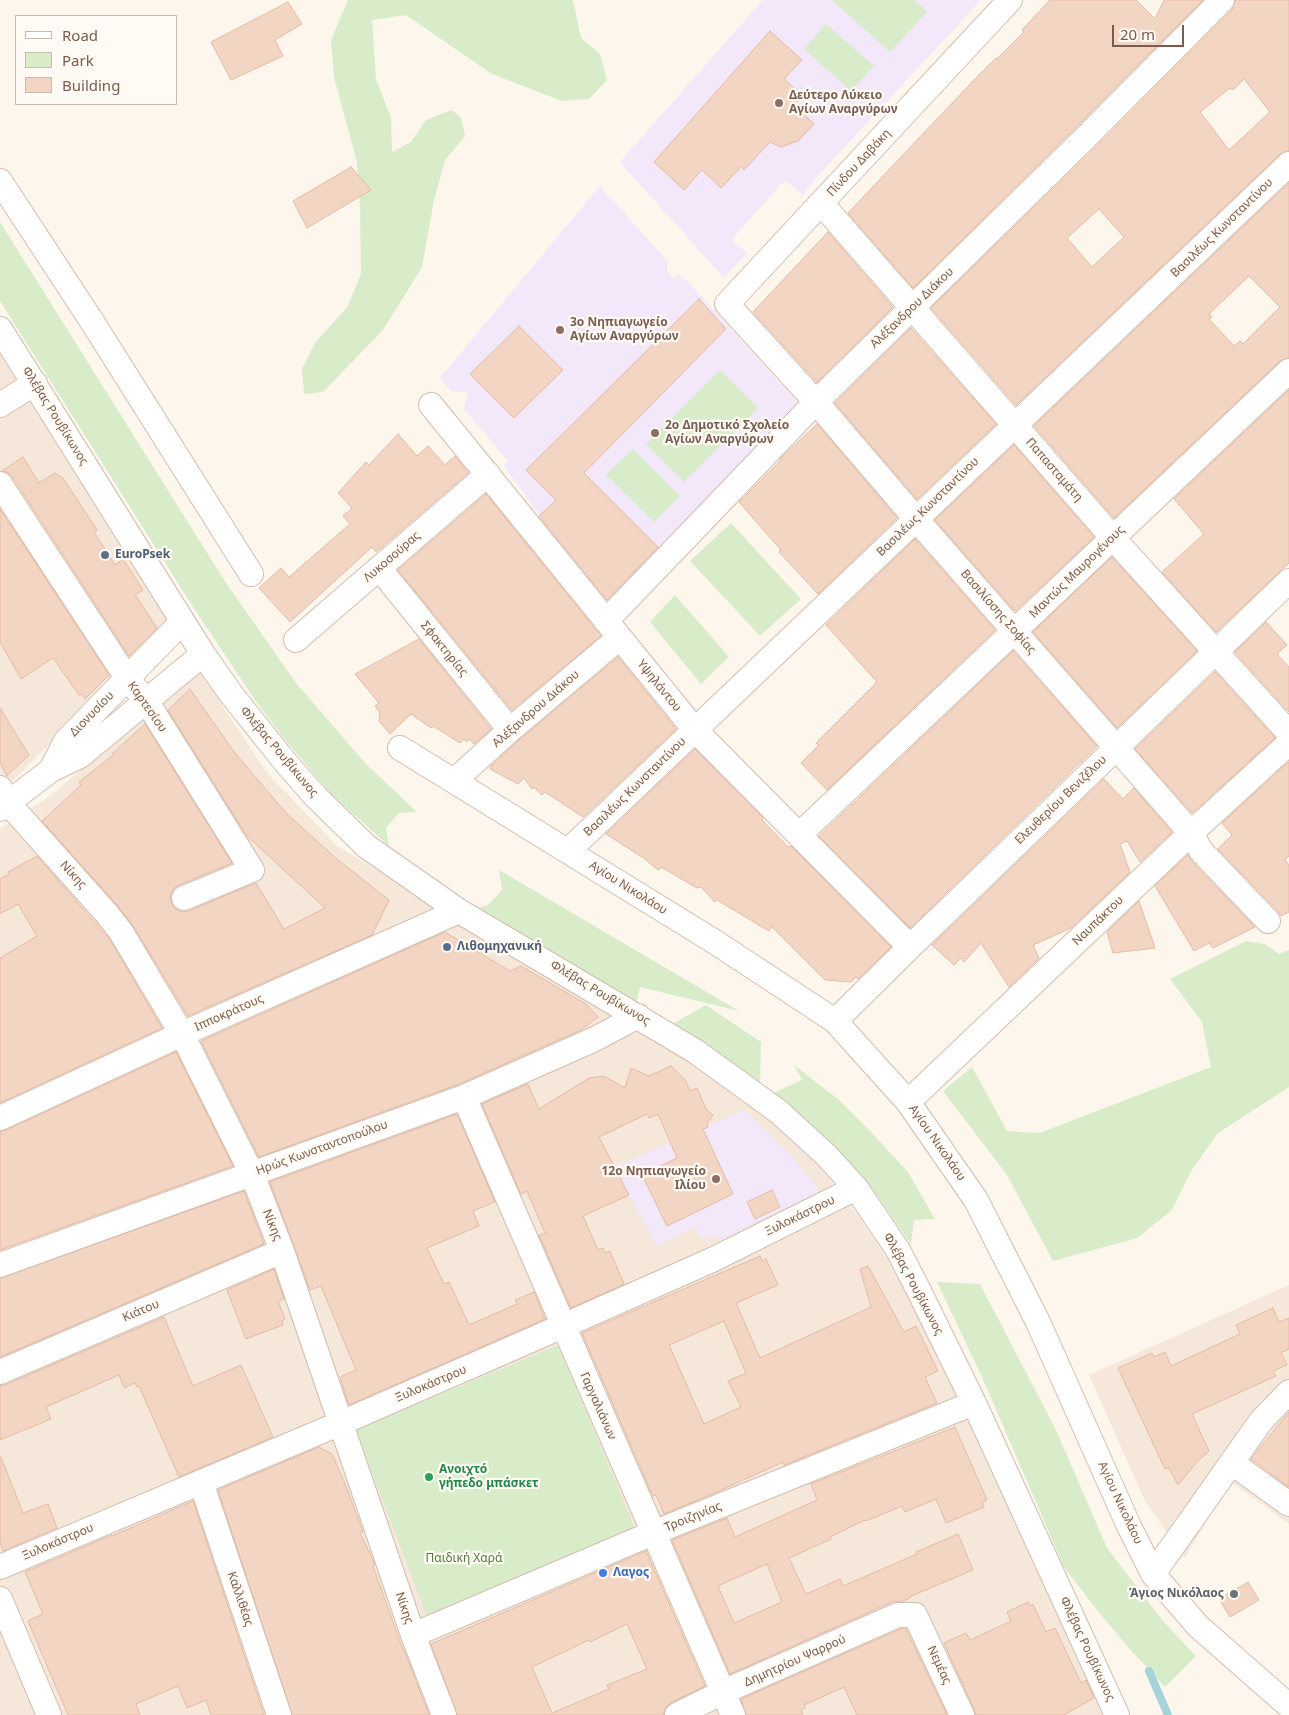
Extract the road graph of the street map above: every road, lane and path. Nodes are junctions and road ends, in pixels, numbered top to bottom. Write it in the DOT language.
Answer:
graph roads {
  1 [pos="1010,0"];
  2 [pos="1222,0"];
  3 [pos="1289,164"];
  4 [pos="0,180"];
  5 [pos="821,203"];
  6 [pos="727,304"];
  7 [pos="913,307"];
  8 [pos="0,329"];
  9 [pos="1289,370"];
  10 [pos="35,384"];
  11 [pos="816,402"];
  12 [pos="0,405"];
  13 [pos="431,405"];
  14 [pos="1015,425"];
  15 [pos="488,474"];
  16 [pos="0,484"];
  17 [pos="916,519"];
  18 [pos="1113,538"];
  19 [pos="379,568"];
  20 [pos="252,574"];
  21 [pos="1289,581"];
  22 [pos="182,622"];
  23 [pos="613,629"];
  24 [pos="1015,631"];
  25 [pos="296,640"];
  26 [pos="1216,653"];
  27 [pos="203,654"];
  28 [pos="126,678"];
  29 [pos="147,702"];
  30 [pos="510,730"];
  31 [pos="695,730"];
  32 [pos="1289,733"];
  33 [pos="1289,742"];
  34 [pos="1116,747"];
  35 [pos="400,748"];
  36 [pos="51,770"];
  37 [pos="454,781"];
  38 [pos="3,800"];
  39 [pos="1190,833"];
  40 [pos="799,835"];
  41 [pos="568,851"];
  42 [pos="184,898"];
  43 [pos="459,911"];
  44 [pos="1268,921"];
  45 [pos="910,947"];
  46 [pos="638,1016"];
  47 [pos="835,1021"];
  48 [pos="182,1034"];
  49 [pos="464,1097"];
  50 [pos="908,1102"];
  51 [pos="0,1118"];
  52 [pos="252,1174"];
  53 [pos="856,1188"];
  54 [pos="282,1251"];
  55 [pos="0,1264"];
  56 [pos="563,1326"];
  57 [pos="0,1372"];
  58 [pos="1289,1392"];
  59 [pos="974,1403"];
  60 [pos="341,1422"];
  61 [pos="1232,1462"];
  62 [pos="201,1482"];
  63 [pos="1289,1504"];
  64 [pos="653,1533"];
  65 [pos="0,1567"];
  66 [pos="1153,1574"];
  67 [pos="0,1599"];
  68 [pos="915,1615"];
  69 [pos="413,1635"];
  70 [pos="723,1692"];
  71 [pos="1289,1706"];
  72 [pos="49,1715"];
  73 [pos="280,1715"];
  74 [pos="444,1715"];
  75 [pos="677,1715"];
  76 [pos="733,1715"];
  77 [pos="962,1715"];
  78 [pos="1117,1715"];
  1 -- 5 [label="street, Πίνδου Δαβάκη"];
  2 -- 7 [label="street, Αλέξανδρου Διάκου"];
  3 -- 14 [label="street, Βασιλέως Κωνσταντίνου"];
  4 -- 20 [label="street"];
  5 -- 6 [label="street, Πίνδου Δαβάκη"];
  5 -- 7 [label="street, Παπασταμάτη"];
  6 -- 11 [label="street, Βασιλίσσης Σοφίας"];
  7 -- 11 [label="street, Αλέξανδρου Διάκου"];
  7 -- 14 [label="street, Παπασταμάτη"];
  8 -- 10 [label="street, Φλέβας Ρουβίκωνος"];
  9 -- 18 [label="street, Μαντώς Μαυρογένους"];
  10 -- 12 [label="street"];
  10 -- 22 [label="street, Φλέβας Ρουβίκωνος"];
  11 -- 17 [label="street, Βασιλίσσης Σοφίας"];
  11 -- 23 [label="street, Αλέξανδρου Διάκου"];
  13 -- 15 [label="street, Υψηλάντου"];
  14 -- 17 [label="street, Βασιλέως Κωνσταντίνου"];
  14 -- 18 [label="street, Παπασταμάτη"];
  15 -- 19 [label="street, Λυκοσούρας"];
  15 -- 23 [label="street, Υψηλάντου"];
  16 -- 28 [label="street, Καρτεσίου"];
  17 -- 24 [label="street, Βασιλίσσης Σοφίας"];
  17 -- 31 [label="street, Βασιλέως Κωνσταντίνου"];
  18 -- 24 [label="street, Μαντώς Μαυρογένους"];
  18 -- 26 [label="street, Παπασταμάτη"];
  19 -- 25 [label="street, Λυκοσούρας"];
  19 -- 30 [label="street, Σφακτηρίας"];
  21 -- 26 [label="street, Ελευθερίου Βενιζέλου"];
  22 -- 27 [label="street, Φλέβας Ρουβίκωνος"];
  22 -- 28 [label="street, Διονυσίου"];
  23 -- 30 [label="street, Αλέξανδρου Διάκου"];
  23 -- 31 [label="street, Υψηλάντου"];
  24 -- 34 [label="street, Βασιλίσσης Σοφίας"];
  24 -- 40 [label="street, Μαντώς Μαυρογένους"];
  26 -- 32 [label="street, Παπασταμάτη"];
  26 -- 34 [label="street, Ελευθερίου Βενιζέλου"];
  27 -- 29 [label="street, Διονυσίου"];
  27 -- 43 [label="street, Φλέβας Ρουβίκωνος"];
  28 -- 29 [label="street, Καρτεσίου"];
  28 -- 36 [label="street, Διονυσίου"];
  29 -- 36 [label="street, Διονυσίου"];
  29 -- 42 [label="street, Καρτεσίου"];
  30 -- 37 [label="street, Αλέξανδρου Διάκου"];
  31 -- 40 [label="street, Υψηλάντου"];
  31 -- 41 [label="street, Βασιλέως Κωνσταντίνου"];
  33 -- 39 [label="street, Ναυπάκτου"];
  34 -- 39 [label="street, Βασιλίσσης Σοφίας"];
  34 -- 45 [label="street, Ελευθερίου Βενιζέλου"];
  35 -- 37 [label="street, Αγίου Νικολάου"];
  36 -- 38 [label="street, Διονυσίου"];
  37 -- 41 [label="street, Αγίου Νικολάου"];
  38 -- 48 [label="street, Νίκης"];
  39 -- 44 [label="street, Βασιλίσσης Σοφίας"];
  39 -- 50 [label="street, Ναυπάκτου"];
  40 -- 45 [label="street, Υψηλάντου"];
  41 -- 47 [label="street, Αγίου Νικολάου"];
  43 -- 46 [label="street, Φλέβας Ρουβίκωνος"];
  43 -- 48 [label="street, Ιπποκράτους"];
  45 -- 47 [label="street, Ελευθερίου Βενιζέλου"];
  46 -- 49 [label="street, Ηρώς Κωνσταντοπούλου"];
  46 -- 53 [label="street, Φλέβας Ρουβίκωνος"];
  47 -- 50 [label="street, Αγίου Νικολάου"];
  48 -- 51 [label="street, Ιπποκράτους"];
  48 -- 52 [label="street, Νίκης"];
  49 -- 52 [label="street, Ηρώς Κωνσταντοπούλου"];
  49 -- 56 [label="street, Γαργαλιάνων"];
  50 -- 66 [label="street, Αγίου Νικολάου"];
  52 -- 54 [label="street, Νίκης"];
  52 -- 55 [label="street, Ηρώς Κωνσταντοπούλου"];
  53 -- 56 [label="street, Ξυλοκάστρου"];
  53 -- 59 [label="street, Φλέβας Ρουβίκωνος"];
  54 -- 57 [label="street, Κιάτου"];
  54 -- 60 [label="street, Νίκης"];
  56 -- 60 [label="street, Ξυλοκάστρου"];
  56 -- 64 [label="street, Γαργαλιάνων"];
  58 -- 61 [label="street"];
  59 -- 64 [label="street, Τροιζηνίας"];
  59 -- 78 [label="street, Φλέβας Ρουβίκωνος"];
  60 -- 62 [label="street, Ξυλοκάστρου"];
  60 -- 69 [label="street, Νίκης"];
  61 -- 63 [label="street"];
  61 -- 66 [label="street"];
  62 -- 65 [label="street, Ξυλοκάστρου"];
  62 -- 73 [label="street, Καλλιθέας"];
  64 -- 69 [label="street, Τροιζηνίας"];
  64 -- 70 [label="street, Γαργαλιάνων"];
  66 -- 71 [label="street, Αγίου Νικολάου"];
  67 -- 72 [label="street"];
  68 -- 70 [label="street, Δημητρίου Ψαρρού"];
  68 -- 77 [label="street, Νεμέας"];
  69 -- 74 [label="street, Νίκης"];
  70 -- 75 [label="street, Δημητρίου Ψαρρού"];
  70 -- 76 [label="street, Γαργαλιάνων"];
}
